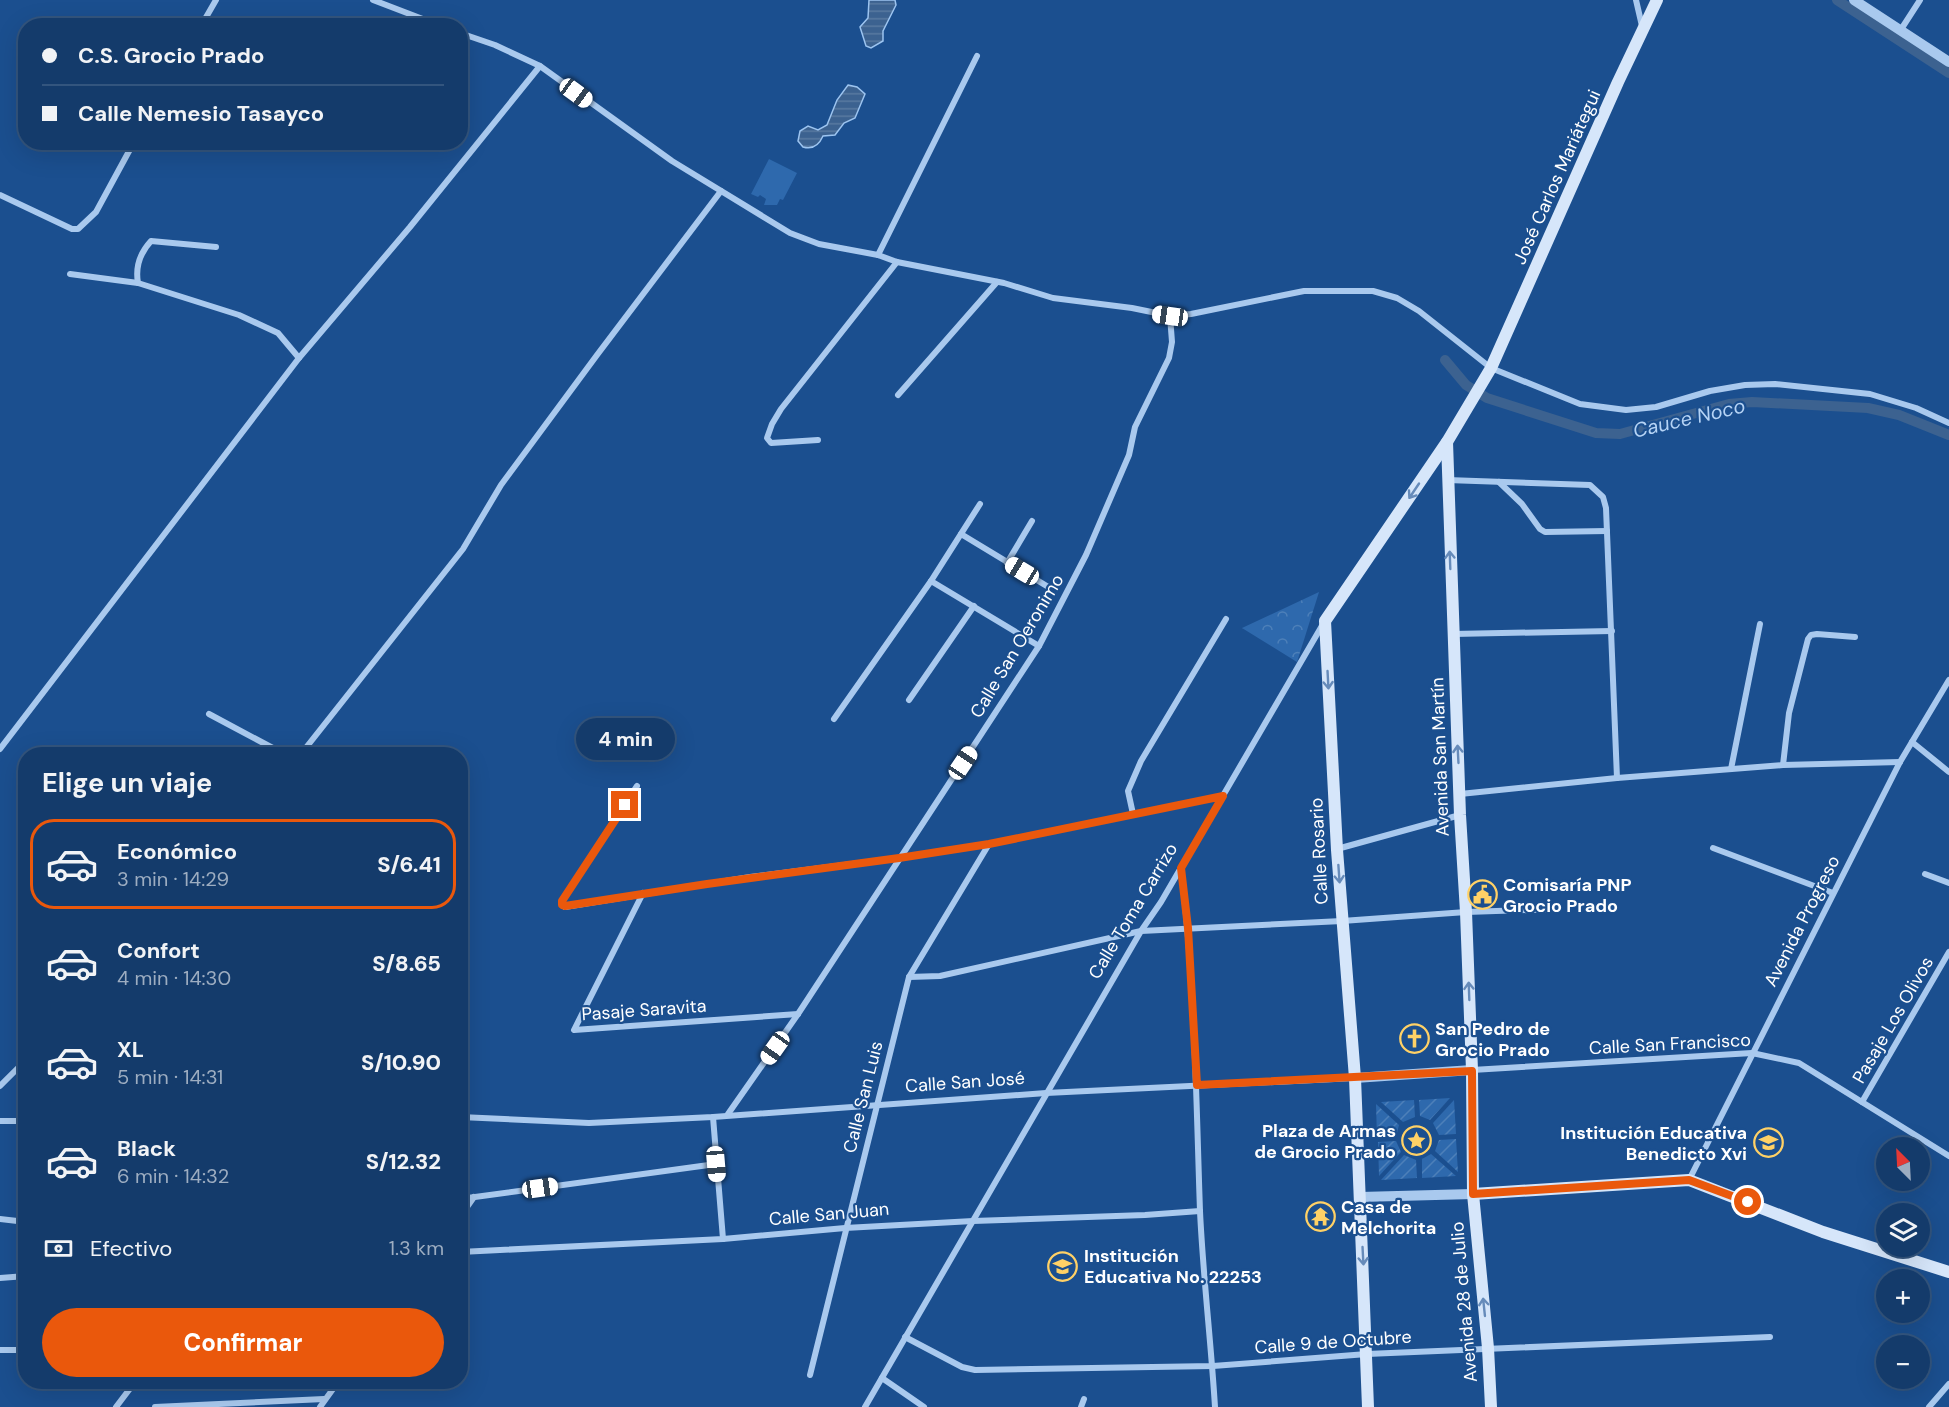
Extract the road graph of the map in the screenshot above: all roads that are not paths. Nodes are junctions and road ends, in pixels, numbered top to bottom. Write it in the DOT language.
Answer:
graph roads {
  1 [pos="216,0"];
  2 [pos="373,0"];
  3 [pos="1636,0"];
  4 [pos="1657,0"];
  5 [pos="1854,0"];
  6 [pos="1920,0"];
  7 [pos="206,18"];
  8 [pos="420,18"];
  9 [pos="1642,30"];
  10 [pos="1900,31"];
  11 [pos="468,36"];
  12 [pos="977,56"];
  13 [pos="1949,62"];
  14 [pos="540,66"];
  15 [pos="130,150"];
  16 [pos="721,191"];
  17 [pos="0,195"];
  18 [pos="216,248"];
  19 [pos="878,255"];
  20 [pos="897,262"];
  21 [pos="70,274"];
  22 [pos="997,282"];
  23 [pos="138,283"];
  24 [pos="1170,316"];
  25 [pos="299,358"];
  26 [pos="1491,368"];
  27 [pos="1476,393"];
  28 [pos="898,395"];
  29 [pos="1949,423"];
  30 [pos="818,440"];
  31 [pos="1447,442"];
  32 [pos="1448,480"];
  33 [pos="1498,482"];
  34 [pos="980,504"];
  35 [pos="1032,520"];
  36 [pos="1607,531"];
  37 [pos="961,534"];
  38 [pos="1007,563"];
  39 [pos="931,581"];
  40 [pos="1050,588"];
  41 [pos="974,606"];
  42 [pos="1226,620"];
  43 [pos="1325,621"];
  44 [pos="1760,624"];
  45 [pos="1612,631"];
  46 [pos="1453,634"];
  47 [pos="1855,637"];
  48 [pos="1039,646"];
  49 [pos="1949,680"];
  50 [pos="909,700"];
  51 [pos="209,714"];
  52 [pos="834,719"];
  53 [pos="1912,742"];
  54 [pos="271,747"];
  55 [pos="307,747"];
  56 [pos="0,749"];
  57 [pos="1900,762"];
  58 [pos="1783,765"];
  59 [pos="1731,769"];
  60 [pos="1949,772"];
  61 [pos="1617,778"];
  62 [pos="637,786"];
  63 [pos="1460,794"];
  64 [pos="1223,796"];
  65 [pos="1133,814"];
  66 [pos="1460,815"];
  67 [pos="989,844"];
  68 [pos="1713,848"];
  69 [pos="1337,850"];
  70 [pos="899,858"];
  71 [pos="1181,868"];
  72 [pos="1925,874"];
  73 [pos="1949,883"];
  74 [pos="643,893"];
  75 [pos="1833,893"];
  76 [pos="1558,909"];
  77 [pos="1466,912"];
  78 [pos="1342,921"];
  79 [pos="1188,928"];
  80 [pos="1141,931"];
  81 [pos="1949,952"];
  82 [pos="909,977"];
  83 [pos="798,1014"];
  84 [pos="1752,1053"];
  85 [pos="18,1068"];
  86 [pos="1472,1071"];
  87 [pos="1355,1078"];
  88 [pos="1197,1085"];
  89 [pos="0,1086"];
  90 [pos="1046,1093"];
  91 [pos="1862,1102"];
  92 [pos="876,1104"];
  93 [pos="728,1114"];
  94 [pos="468,1117"];
  95 [pos="713,1117"];
  96 [pos="0,1121"];
  97 [pos="18,1121"];
  98 [pos="1949,1156"];
  99 [pos="716,1164"];
  100 [pos="1689,1180"];
  101 [pos="1473,1194"];
  102 [pos="468,1197"];
  103 [pos="474,1197"];
  104 [pos="1360,1197"];
  105 [pos="468,1205"];
  106 [pos="1200,1211"];
  107 [pos="0,1219"];
  108 [pos="18,1221"];
  109 [pos="973,1221"];
  110 [pos="845,1228"];
  111 [pos="723,1239"];
  112 [pos="468,1252"];
  113 [pos="1949,1272"];
  114 [pos="18,1276"];
  115 [pos="0,1278"];
  116 [pos="905,1337"];
  117 [pos="1770,1337"];
  118 [pos="1488,1348"];
  119 [pos="0,1350"];
  120 [pos="18,1350"];
  121 [pos="1367,1353"];
  122 [pos="1213,1366"];
  123 [pos="810,1375"];
  124 [pos="882,1378"];
  125 [pos="1949,1384"];
  126 [pos="130,1389"];
  127 [pos="332,1389"];
  128 [pos="324,1399"];
  129 [pos="1084,1399"];
  130 [pos="116,1407"];
  131 [pos="155,1407"];
  132 [pos="320,1407"];
  133 [pos="865,1407"];
  134 [pos="924,1407"];
  135 [pos="1081,1407"];
  136 [pos="1215,1407"];
  137 [pos="1368,1407"];
  138 [pos="1491,1407"];
  139 [pos="1929,1407"];
  1 -- 7 [label="street"];
  2 -- 8 [label="street"];
  3 -- 9 [label="street"];
  4 -- 9 [label="main road, José Carlos Mariátegui"];
  5 -- 10 [label="street"];
  6 -- 10 [label="street"];
  9 -- 26 [label="main road, José Carlos Mariátegui"];
  10 -- 13 [label="street"];
  11 -- 14 [label="street"];
  12 -- 19 [label="street"];
  14 -- 16 [label="street"];
  14 -- 25 [label="street"];
  15 -- 17 [label="street"];
  16 -- 19 [label="street"];
  16 -- 55 [label="street"];
  18 -- 23 [label="street"];
  19 -- 20 [label="street"];
  20 -- 22 [label="street"];
  20 -- 30 [label="street"];
  21 -- 23 [label="street"];
  22 -- 24 [label="street"];
  22 -- 28 [label="street"];
  23 -- 25 [label="street"];
  24 -- 26 [label="street"];
  24 -- 48 [label="street, Calle San Oeronimo"];
  25 -- 56 [label="street"];
  26 -- 27 [label="main road, José Carlos Mariátegui"];
  26 -- 29 [label="street"];
  27 -- 31 [label="main road, Calle Toma Carrizo"];
  31 -- 32 [label="main road, Avenida San Martín"];
  31 -- 43 [label="main road, Calle Toma Carrizo, one-way"];
  32 -- 33 [label="street"];
  46 -- 32 [label="main road, Avenida San Martín, one-way"];
  33 -- 36 [label="street"];
  33 -- 36 [label="street"];
  34 -- 37 [label="street"];
  35 -- 38 [label="street"];
  36 -- 45 [label="street"];
  37 -- 38 [label="street"];
  37 -- 39 [label="street"];
  38 -- 40 [label="street"];
  39 -- 41 [label="street"];
  39 -- 52 [label="street"];
  41 -- 48 [label="street"];
  41 -- 50 [label="street"];
  42 -- 65 [label="street"];
  43 -- 64 [label="street, Calle Toma Carrizo"];
  43 -- 69 [label="main road, Calle Rosario, one-way"];
  44 -- 59 [label="street"];
  45 -- 46 [label="street"];
  45 -- 61 [label="street"];
  63 -- 46 [label="main road, Avenida San Martín, one-way"];
  47 -- 58 [label="street"];
  48 -- 70 [label="street, Calle San Oeronimo"];
  49 -- 53 [label="street, Avenida Progreso"];
  51 -- 54 [label="street"];
  53 -- 57 [label="street, Avenida Progreso"];
  53 -- 60 [label="street"];
  57 -- 58 [label="street"];
  57 -- 75 [label="street, Avenida Progreso"];
  58 -- 59 [label="street"];
  59 -- 61 [label="street"];
  61 -- 63 [label="street"];
  62 -- 74 [label="street"];
  63 -- 66 [label="main road, Avenida San Martín"];
  64 -- 65 [label="street"];
  64 -- 71 [label="street, Calle Toma Carrizo"];
  65 -- 67 [label="street"];
  66 -- 69 [label="street"];
  66 -- 77 [label="main road, Avenida San Martín"];
  67 -- 70 [label="street"];
  67 -- 82 [label="street, Calle San Luis"];
  68 -- 75 [label="street"];
  69 -- 78 [label="main road, Calle Rosario, one-way"];
  70 -- 74 [label="street"];
  70 -- 83 [label="street, Calle San Oeronimo"];
  71 -- 79 [label="street"];
  71 -- 80 [label="street, Calle Toma Carrizo"];
  72 -- 73 [label="street"];
  74 -- 83 [label="street, Pasaje Saravita"];
  75 -- 84 [label="street, Avenida Progreso"];
  76 -- 77 [label="street"];
  77 -- 78 [label="street"];
  86 -- 77 [label="main road, Avenida San Martín, one-way"];
  78 -- 79 [label="street"];
  78 -- 87 [label="main road, Calle Rosario"];
  79 -- 80 [label="street"];
  79 -- 88 [label="street"];
  80 -- 82 [label="street"];
  80 -- 90 [label="street, Calle Toma Carrizo"];
  81 -- 91 [label="street, Pasaje Los Olivos"];
  82 -- 92 [label="street, Calle San Luis"];
  83 -- 93 [label="street, Calle San Oeronimo"];
  84 -- 86 [label="street, Calle San Francisco"];
  84 -- 91 [label="street, Calle San Francisco"];
  84 -- 100 [label="street, Avenida Progreso"];
  85 -- 89 [label="street"];
  86 -- 87 [label="street, Calle San José"];
  86 -- 101 [label="main road, Avenida 28 de Julio"];
  87 -- 88 [label="street, Calle San José"];
  87 -- 104 [label="main road, Calle Rosario"];
  88 -- 90 [label="street, Calle San José"];
  88 -- 106 [label="street"];
  90 -- 92 [label="street, Calle San José"];
  90 -- 109 [label="street, Calle Toma Carrizo"];
  91 -- 98 [label="street, Calle San Francisco"];
  92 -- 93 [label="street, Calle San José"];
  92 -- 110 [label="street, Calle San Luis"];
  93 -- 95 [label="street, Calle San José"];
  94 -- 95 [label="street, Calle San José"];
  95 -- 99 [label="street"];
  96 -- 97 [label="street"];
  99 -- 103 [label="street"];
  99 -- 111 [label="street"];
  100 -- 101 [label="main road"];
  100 -- 113 [label="main road"];
  101 -- 104 [label="street"];
  118 -- 101 [label="main road, Avenida 28 de Julio, one-way"];
  102 -- 103 [label="street"];
  103 -- 105 [label="street"];
  104 -- 121 [label="main road, Calle Rosario, one-way"];
  106 -- 109 [label="street, Calle San Juan"];
  106 -- 122 [label="street"];
  107 -- 108 [label="street"];
  109 -- 110 [label="street, Calle San Juan"];
  109 -- 116 [label="street, Calle Toma Carrizo"];
  110 -- 111 [label="street, Calle San Juan"];
  110 -- 123 [label="street, Calle San Luis"];
  111 -- 112 [label="street, Calle San Juan"];
  114 -- 115 [label="street"];
  116 -- 122 [label="street, Calle 9 de Octubre"];
  116 -- 124 [label="street, Calle Toma Carrizo"];
  117 -- 118 [label="street, Calle 9 de Octubre"];
  118 -- 121 [label="street, Calle 9 de Octubre"];
  118 -- 138 [label="main road, Avenida 28 de Julio"];
  119 -- 120 [label="street"];
  121 -- 122 [label="street, Calle 9 de Octubre"];
  121 -- 137 [label="main road, Calle Rosario"];
  122 -- 136 [label="street"];
  124 -- 133 [label="street, Calle Toma Carrizo"];
  124 -- 134 [label="street"];
  125 -- 139 [label="street"];
  126 -- 130 [label="street"];
  127 -- 128 [label="street"];
  128 -- 131 [label="street"];
  128 -- 132 [label="street"];
  129 -- 135 [label="street"];
}
